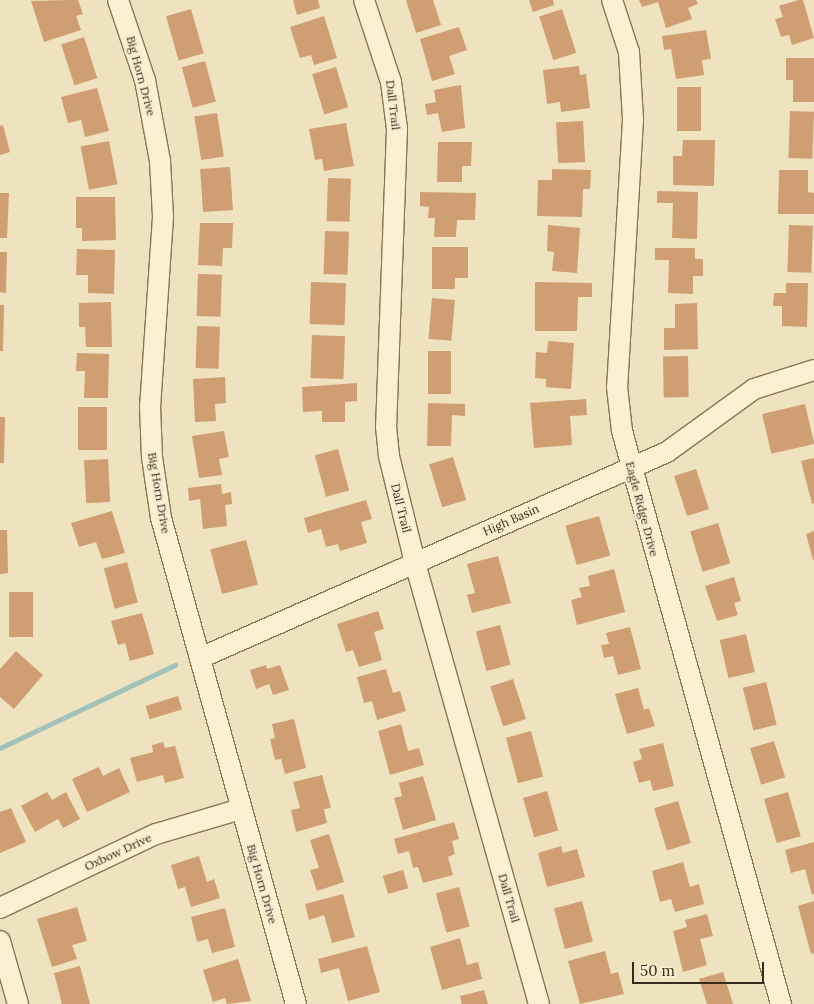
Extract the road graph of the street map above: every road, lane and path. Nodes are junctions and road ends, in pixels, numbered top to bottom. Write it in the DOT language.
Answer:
graph roads {
  1 [pos="118,0"];
  2 [pos="364,0"];
  3 [pos="612,0"];
  4 [pos="814,370"];
  5 [pos="629,467"];
  6 [pos="415,563"];
  7 [pos="200,658"];
  8 [pos="241,809"];
  9 [pos="0,908"];
  10 [pos="0,941"];
  11 [pos="18,1004"];
  12 [pos="296,1004"];
  13 [pos="539,1004"];
  14 [pos="780,1004"];
  1 -- 7 [label="street, Big Horn Drive"];
  2 -- 6 [label="street, Dall Trail"];
  3 -- 5 [label="street, Eagle Ridge Drive"];
  4 -- 5 [label="street, High Basin"];
  5 -- 6 [label="street, High Basin"];
  5 -- 14 [label="street, Eagle Ridge Drive"];
  6 -- 7 [label="street, High Basin"];
  6 -- 13 [label="street, Dall Trail"];
  7 -- 8 [label="street, Big Horn Drive"];
  8 -- 9 [label="street, Oxbow Drive"];
  8 -- 12 [label="street, Big Horn Drive"];
  10 -- 11 [label="street"];
}
